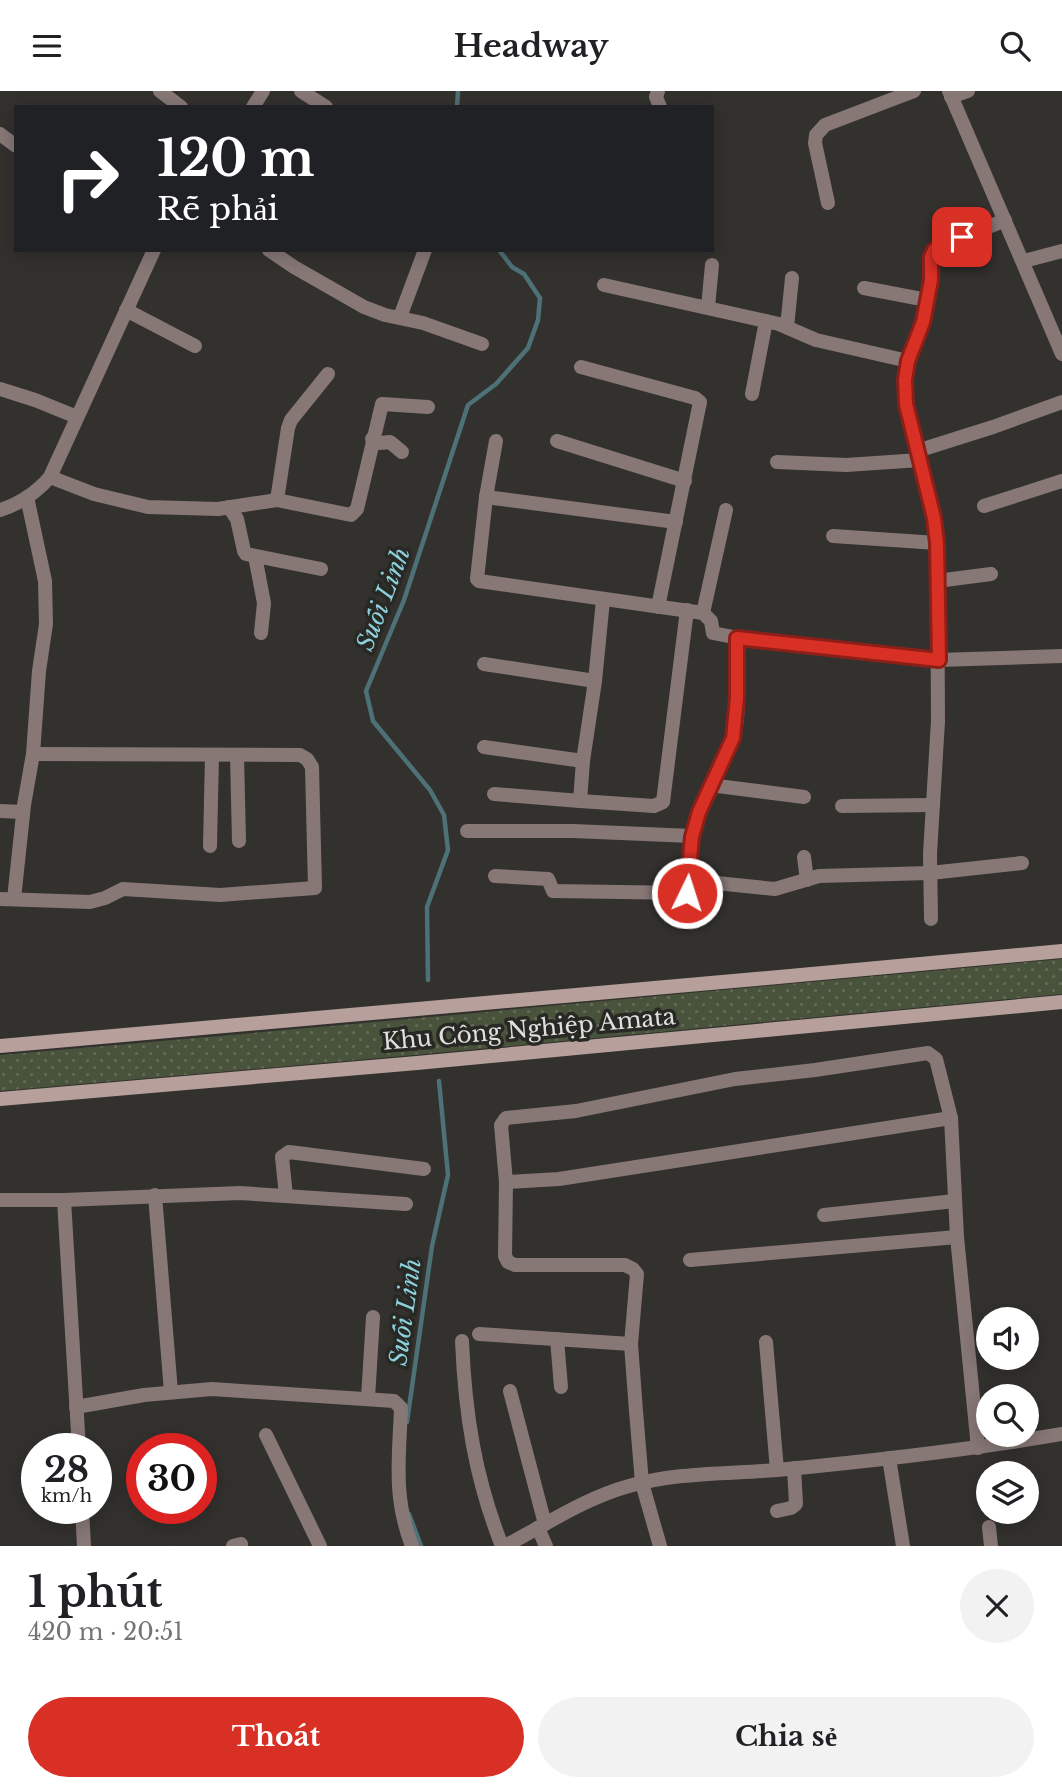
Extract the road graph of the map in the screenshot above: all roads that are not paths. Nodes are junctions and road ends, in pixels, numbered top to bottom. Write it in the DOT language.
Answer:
graph roads {
  1 [pos="160,91"];
  2 [pos="301,91"];
  3 [pos="914,91"];
  4 [pos="968,91"];
  5 [pos="950,94"];
  6 [pos="178,105"];
  7 [pos="323,105"];
  8 [pos="828,203"];
  9 [pos="1004,220"];
  10 [pos="1062,251"];
  11 [pos="153,252"];
  12 [pos="272,252"];
  13 [pos="424,252"];
  14 [pos="1024,261"];
  15 [pos="712,265"];
  16 [pos="792,278"];
  17 [pos="604,285"];
  18 [pos="864,288"];
  19 [pos="928,300"];
  20 [pos="708,307"];
  21 [pos="126,310"];
  22 [pos="400,317"];
  23 [pos="766,321"];
  24 [pos="787,327"];
  25 [pos="482,344"];
  26 [pos="195,346"];
  27 [pos="1062,354"];
  28 [pos="908,361"];
  29 [pos="581,367"];
  30 [pos="328,374"];
  31 [pos="0,389"];
  32 [pos="752,394"];
  33 [pos="1062,402"];
  34 [pos="428,407"];
  35 [pos="77,417"];
  36 [pos="372,439"];
  37 [pos="496,441"];
  38 [pos="557,442"];
  39 [pos="402,451"];
  40 [pos="918,455"];
  41 [pos="776,462"];
  42 [pos="50,477"];
  43 [pos="685,481"];
  44 [pos="1062,481"];
  45 [pos="27,497"];
  46 [pos="486,497"];
  47 [pos="277,501"];
  48 [pos="984,506"];
  49 [pos="229,507"];
  50 [pos="0,510"];
  51 [pos="726,510"];
  52 [pos="676,522"];
  53 [pos="833,536"];
  54 [pos="937,543"];
  55 [pos="255,556"];
  56 [pos="321,569"];
  57 [pos="991,574"];
  58 [pos="937,581"];
  59 [pos="603,600"];
  60 [pos="658,607"];
  61 [pos="687,610"];
  62 [pos="703,613"];
  63 [pos="261,633"];
  64 [pos="737,638"];
  65 [pos="1062,656"];
  66 [pos="939,660"];
  67 [pos="484,664"];
  68 [pos="595,681"];
  69 [pos="484,747"];
  70 [pos="33,754"];
  71 [pos="212,755"];
  72 [pos="237,755"];
  73 [pos="583,761"];
  74 [pos="710,785"];
  75 [pos="494,794"];
  76 [pos="804,797"];
  77 [pos="895,797"];
  78 [pos="580,801"];
  79 [pos="933,802"];
  80 [pos="842,806"];
  81 [pos="0,811"];
  82 [pos="23,812"];
  83 [pos="467,831"];
  84 [pos="692,837"];
  85 [pos="239,841"];
  86 [pos="210,846"];
  87 [pos="804,857"];
  88 [pos="1022,863"];
  89 [pos="930,873"];
  90 [pos="495,876"];
  91 [pos="807,880"];
  92 [pos="687,891"];
  93 [pos="7,899"];
  94 [pos="931,919"];
  95 [pos="1062,951"];
  96 [pos="1062,1002"];
  97 [pos="0,1046"];
  98 [pos="0,1099"];
  99 [pos="951,1118"];
  100 [pos="424,1169"];
  101 [pos="506,1182"];
  102 [pos="155,1195"];
  103 [pos="286,1196"];
  104 [pos="0,1200"];
  105 [pos="64,1200"];
  106 [pos="955,1201"];
  107 [pos="406,1204"];
  108 [pos="824,1215"];
  109 [pos="957,1237"];
  110 [pos="690,1260"];
  111 [pos="373,1317"];
  112 [pos="480,1334"];
  113 [pos="557,1339"];
  114 [pos="462,1341"];
  115 [pos="766,1342"];
  116 [pos="631,1344"];
  117 [pos="561,1387"];
  118 [pos="510,1391"];
  119 [pos="171,1392"];
  120 [pos="368,1398"];
  121 [pos="76,1407"];
  122 [pos="78,1433"];
  123 [pos="1062,1434"];
  124 [pos="266,1435"];
  125 [pos="978,1448"];
  126 [pos="888,1458"];
  127 [pos="794,1468"];
  128 [pos="777,1470"];
  129 [pos="642,1482"];
  130 [pos="777,1511"];
  131 [pos="82,1524"];
  132 [pos="542,1526"];
  133 [pos="989,1527"];
  134 [pos="83,1546"];
  135 [pos="320,1546"];
  136 [pos="412,1546"];
  137 [pos="503,1546"];
  138 [pos="546,1546"];
  139 [pos="660,1546"];
  140 [pos="904,1546"];
  141 [pos="991,1546"];
  1 -- 6 [label="street"];
  2 -- 7 [label="street"];
  3 -- 8 [label="street"];
  4 -- 5 [label="street"];
  5 -- 9 [label="street"];
  9 -- 14 [label="street"];
  9 -- 19 [label="street"];
  10 -- 14 [label="street"];
  11 -- 21 [label="street"];
  12 -- 22 [label="street"];
  13 -- 22 [label="street"];
  14 -- 27 [label="street"];
  15 -- 20 [label="street"];
  16 -- 24 [label="street"];
  17 -- 20 [label="street"];
  18 -- 19 [label="street"];
  19 -- 28 [label="street"];
  20 -- 23 [label="street"];
  21 -- 26 [label="street"];
  21 -- 35 [label="street"];
  22 -- 25 [label="street"];
  23 -- 24 [label="street"];
  23 -- 32 [label="street"];
  24 -- 28 [label="street"];
  28 -- 40 [label="street"];
  29 -- 43 [label="street"];
  30 -- 47 [label="street"];
  31 -- 35 [label="street"];
  33 -- 40 [label="street"];
  34 -- 36 [label="street"];
  35 -- 42 [label="street"];
  36 -- 39 [label="street"];
  36 -- 47 [label="street"];
  37 -- 46 [label="street"];
  38 -- 43 [label="street"];
  40 -- 41 [label="street"];
  40 -- 54 [label="street"];
  42 -- 45 [label="street"];
  42 -- 49 [label="street"];
  43 -- 52 [label="street"];
  44 -- 48 [label="street"];
  45 -- 50 [label="street"];
  45 -- 70 [label="street"];
  46 -- 52 [label="street"];
  46 -- 59 [label="street"];
  47 -- 49 [label="street"];
  49 -- 55 [label="street"];
  51 -- 62 [label="street"];
  52 -- 60 [label="street"];
  53 -- 54 [label="street"];
  54 -- 58 [label="street"];
  55 -- 56 [label="street"];
  55 -- 63 [label="street"];
  57 -- 58 [label="street"];
  58 -- 66 [label="street"];
  59 -- 60 [label="street"];
  59 -- 68 [label="street"];
  60 -- 61 [label="street"];
  61 -- 62 [label="street"];
  61 -- 78 [label="street"];
  62 -- 64 [label="street"];
  64 -- 66 [label="street"];
  64 -- 74 [label="street"];
  65 -- 66 [label="street"];
  66 -- 79 [label="street"];
  67 -- 68 [label="street"];
  68 -- 73 [label="street"];
  69 -- 73 [label="street"];
  70 -- 71 [label="street"];
  70 -- 82 [label="street"];
  71 -- 72 [label="street"];
  71 -- 86 [label="street"];
  72 -- 85 [label="street"];
  72 -- 93 [label="street"];
  73 -- 78 [label="street"];
  74 -- 76 [label="street"];
  74 -- 84 [label="street"];
  75 -- 78 [label="street"];
  77 -- 79 [label="street"];
  79 -- 80 [label="street"];
  79 -- 89 [label="street"];
  81 -- 82 [label="street"];
  82 -- 93 [label="street"];
  83 -- 84 [label="street"];
  84 -- 92 [label="street"];
  87 -- 91 [label="street"];
  88 -- 89 [label="street"];
  89 -- 91 [label="street"];
  89 -- 94 [label="street"];
  90 -- 92 [label="street"];
  91 -- 92 [label="street"];
  95 -- 97 [label="street, Khu Công Nghiệp Amata"];
  96 -- 98 [label="street, Khu Công Nghiệp Amata"];
  99 -- 101 [label="street"];
  99 -- 101 [label="street"];
  99 -- 106 [label="street"];
  100 -- 103 [label="street"];
  101 -- 116 [label="street"];
  102 -- 103 [label="street"];
  102 -- 105 [label="street"];
  102 -- 119 [label="street"];
  103 -- 107 [label="street"];
  104 -- 105 [label="street"];
  105 -- 121 [label="street"];
  106 -- 108 [label="street"];
  106 -- 109 [label="street"];
  109 -- 110 [label="street"];
  109 -- 125 [label="street"];
  111 -- 120 [label="street"];
  112 -- 113 [label="street"];
  113 -- 116 [label="street"];
  113 -- 117 [label="street"];
  114 -- 137 [label="street"];
  115 -- 128 [label="street"];
  116 -- 129 [label="street"];
  118 -- 132 [label="street"];
  119 -- 120 [label="street"];
  119 -- 121 [label="street"];
  120 -- 136 [label="street"];
  121 -- 122 [label="street"];
  123 -- 125 [label="street"];
  124 -- 135 [label="street"];
  125 -- 126 [label="street"];
  126 -- 127 [label="street"];
  126 -- 140 [label="street"];
  127 -- 128 [label="street"];
  127 -- 130 [label="street"];
  128 -- 129 [label="street"];
  129 -- 132 [label="street"];
  129 -- 139 [label="street"];
  131 -- 134 [label="street"];
  132 -- 137 [label="street"];
  132 -- 138 [label="street"];
  133 -- 141 [label="street"];
}
